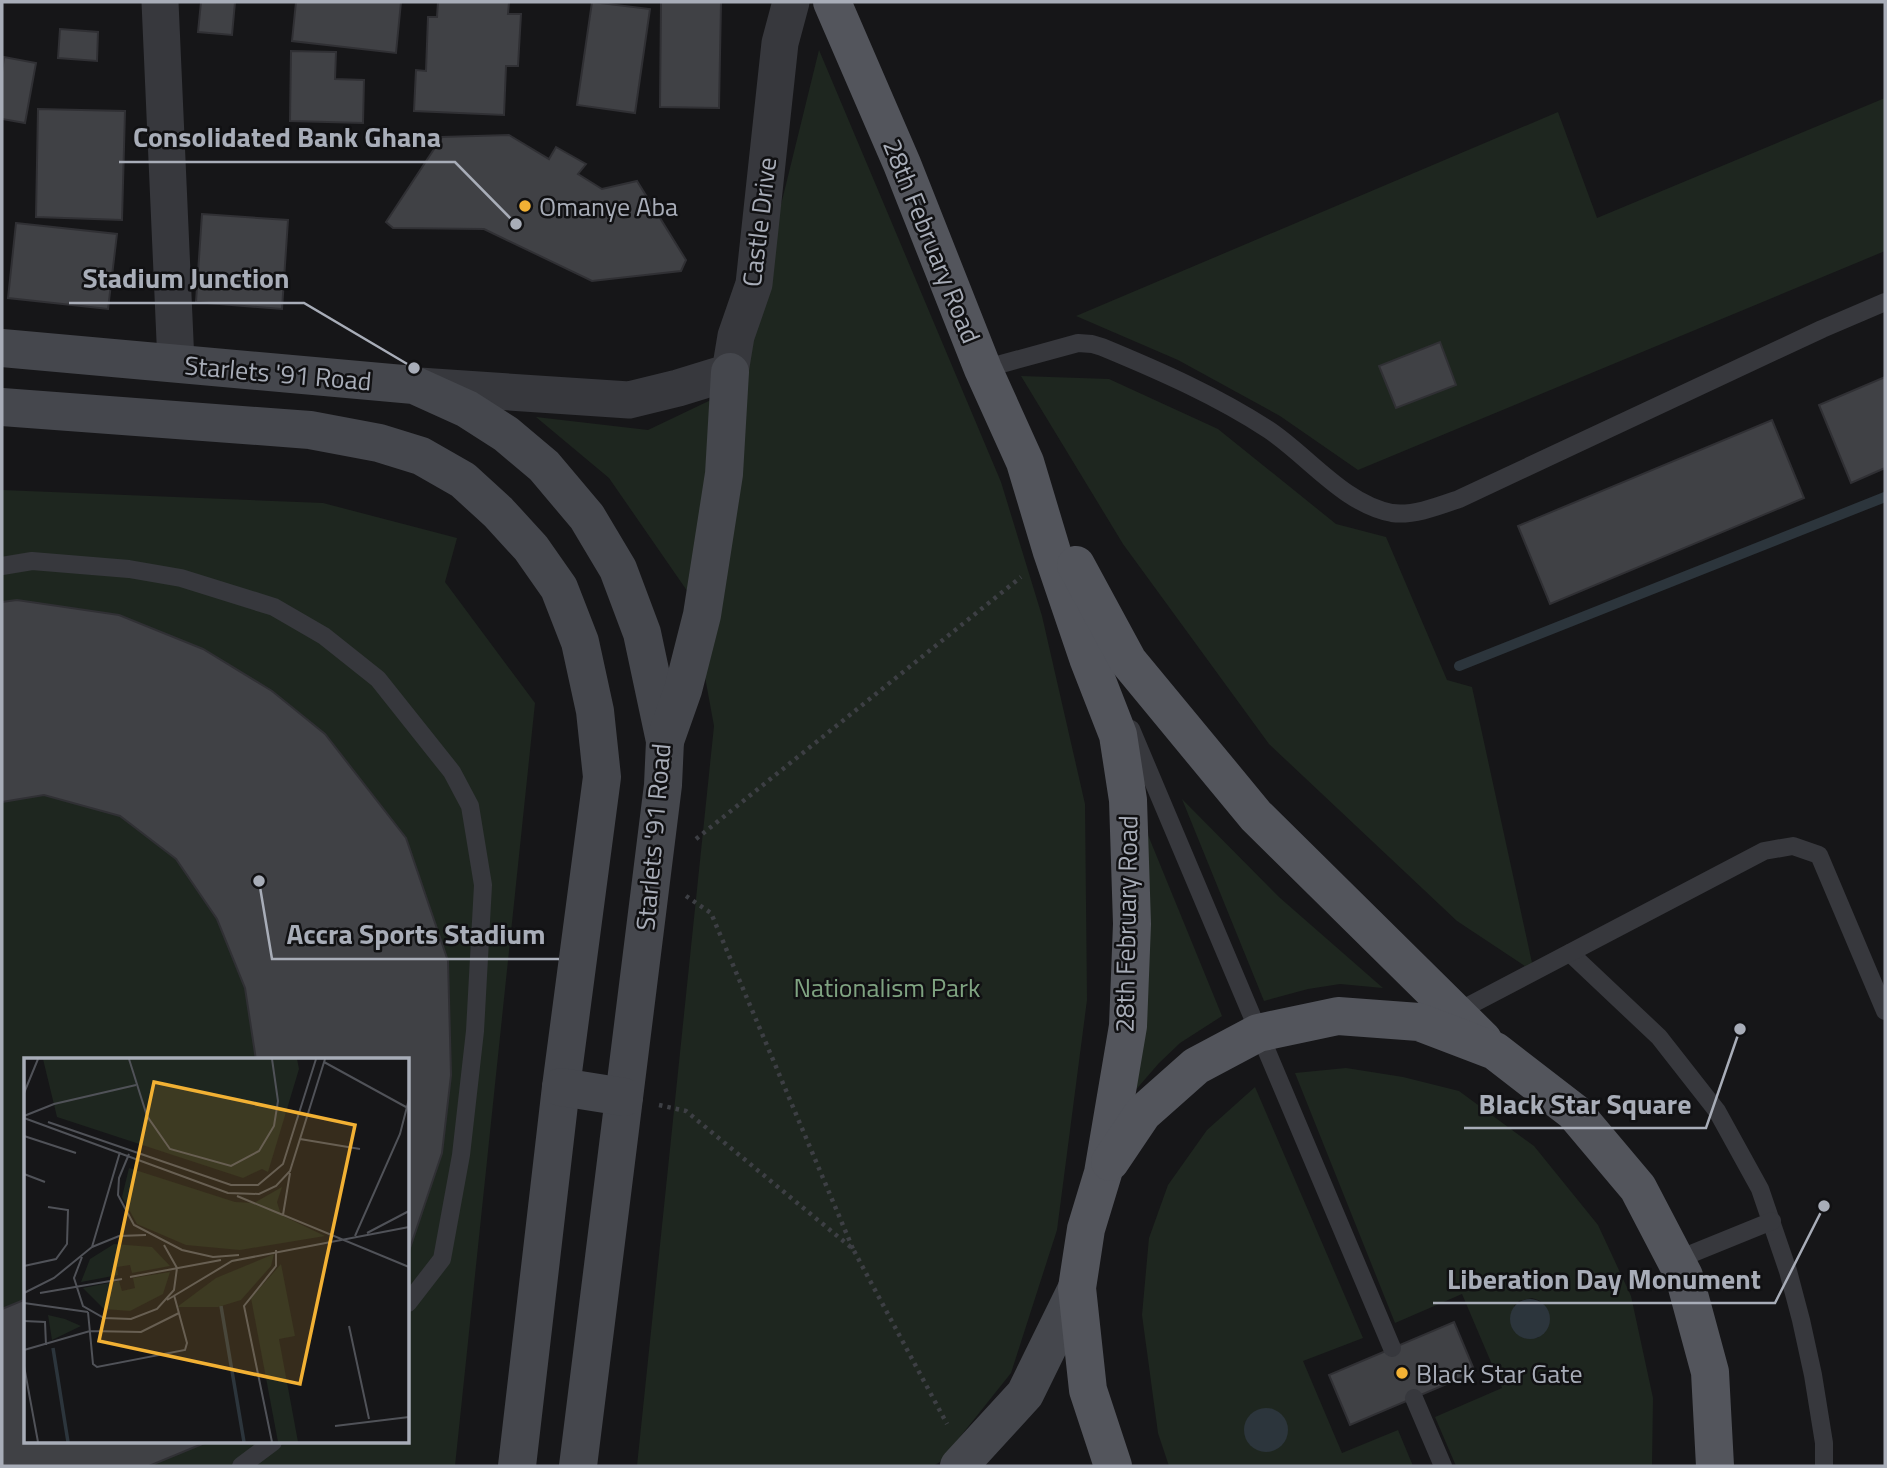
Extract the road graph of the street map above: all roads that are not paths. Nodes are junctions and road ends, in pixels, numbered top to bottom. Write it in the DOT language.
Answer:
graph roads {
  1 [pos="160,2"];
  2 [pos="791,2"];
  3 [pos="832,2"];
  4 [pos="1885,302"];
  5 [pos="2,348"];
  6 [pos="176,363"];
  7 [pos="984,369"];
  8 [pos="730,372"];
  9 [pos="414,385"];
  10 [pos="2,407"];
  11 [pos="1032,481"];
  12 [pos="2,566"];
  13 [pos="665,741"];
  14 [pos="1570,953"];
  15 [pos="1885,1011"];
  16 [pos="1455,1013"];
  17 [pos="1258,1033"];
  18 [pos="1495,1051"];
  19 [pos="561,1087"];
  20 [pos="624,1097"];
  21 [pos="1104,1172"];
  22 [pos="1772,1221"];
  23 [pos="1676,1261"];
  24 [pos="1077,1288"];
  25 [pos="410,1300"];
  26 [pos="1392,1348"];
  27 [pos="1414,1398"];
  28 [pos="271,1444"];
  29 [pos="963,1463"];
  30 [pos="241,1466"];
  31 [pos="517,1466"];
  32 [pos="578,1466"];
  33 [pos="1113,1466"];
  34 [pos="1443,1466"];
  35 [pos="1715,1466"];
  36 [pos="1824,1466"];
  1 -- 6 [label="street"];
  2 -- 8 [label="street, Castle Drive"];
  3 -- 7 [label="main road, 28th February Road"];
  4 -- 7 [label="lane"];
  5 -- 6 [label="main road, Starlets '91 Road"];
  6 -- 9 [label="main road, Starlets '91 Road"];
  7 -- 11 [label="main road, 28th February Road"];
  8 -- 9 [label="street"];
  8 -- 13 [label="main road"];
  9 -- 13 [label="main road, Starlets '91 Road"];
  10 -- 19 [label="main road, Starlets '91 Road"];
  11 -- 16 [label="main road, 28th February Road"];
  11 -- 17 [label="lane"];
  11 -- 21 [label="main road, 28th February Road"];
  12 -- 25 [label="lane"];
  13 -- 20 [label="main road, Starlets '91 Road"];
  14 -- 15 [label="lane"];
  14 -- 16 [label="lane"];
  14 -- 22 [label="lane"];
  16 -- 18 [label="main road, 28th February Road"];
  17 -- 18 [label="main road"];
  17 -- 21 [label="main road"];
  17 -- 26 [label="lane"];
  18 -- 23 [label="main road"];
  19 -- 20 [label="main road"];
  19 -- 31 [label="main road, Starlets '91 Road"];
  20 -- 32 [label="main road, Starlets '91 Road"];
  21 -- 24 [label="main road, 28th February Road"];
  22 -- 23 [label="lane"];
  22 -- 36 [label="lane"];
  23 -- 35 [label="main road"];
  24 -- 29 [label="main road, 28th February Road"];
  24 -- 33 [label="main road"];
  27 -- 34 [label="lane"];
  28 -- 30 [label="lane"];
}
